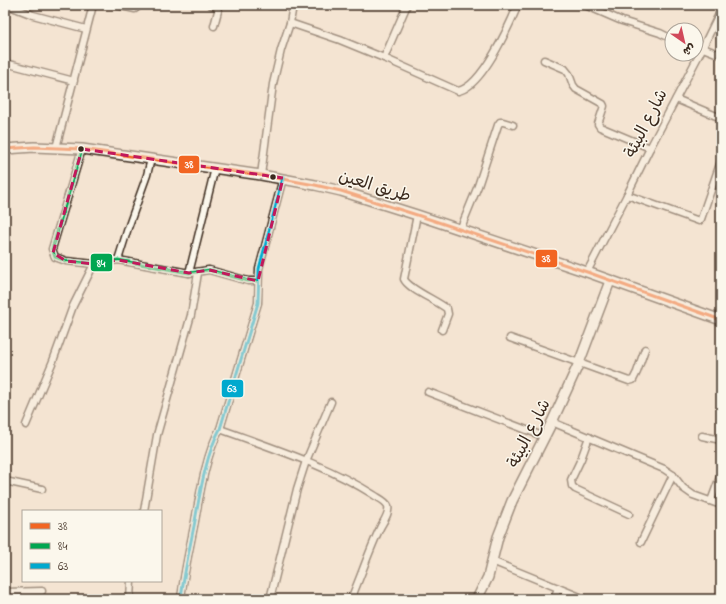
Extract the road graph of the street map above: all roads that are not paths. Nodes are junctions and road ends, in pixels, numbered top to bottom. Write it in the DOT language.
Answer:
graph roads {
  1 [pos="7,5"];
  2 [pos="93,5"];
  3 [pos="116,5"];
  4 [pos="140,5"];
  5 [pos="211,5"];
  6 [pos="293,5"];
  7 [pos="407,5"];
  8 [pos="518,5"];
  9 [pos="585,5"];
  10 [pos="721,10"];
  11 [pos="290,23"];
  12 [pos="214,26"];
  13 [pos="86,29"];
  14 [pos="664,35"];
  15 [pos="704,43"];
  16 [pos="704,52"];
  17 [pos="721,55"];
  18 [pos="384,58"];
  19 [pos="544,60"];
  20 [pos="694,62"];
  21 [pos="5,64"];
  22 [pos="74,81"];
  23 [pos="676,99"];
  24 [pos="721,118"];
  25 [pos="513,126"];
  26 [pos="56,148"];
  27 [pos="650,148"];
  28 [pos="5,149"];
  29 [pos="82,149"];
  30 [pos="151,159"];
  31 [pos="721,161"];
  32 [pos="215,168"];
  33 [pos="262,175"];
  34 [pos="283,178"];
  35 [pos="627,195"];
  36 [pos="417,215"];
  37 [pos="460,230"];
  38 [pos="118,260"];
  39 [pos="94,264"];
  40 [pos="198,272"];
  41 [pos="587,272"];
  42 [pos="189,273"];
  43 [pos="258,281"];
  44 [pos="610,281"];
  45 [pos="721,320"];
  46 [pos="442,330"];
  47 [pos="510,338"];
  48 [pos="645,349"];
  49 [pos="579,363"];
  50 [pos="428,392"];
  51 [pos="331,402"];
  52 [pos="552,422"];
  53 [pos="26,425"];
  54 [pos="220,430"];
  55 [pos="702,436"];
  56 [pos="545,437"];
  57 [pos="589,437"];
  58 [pos="721,440"];
  59 [pos="306,461"];
  60 [pos="721,474"];
  61 [pos="674,475"];
  62 [pos="5,481"];
  63 [pos="42,489"];
  64 [pos="711,501"];
  65 [pos="721,505"];
  66 [pos="144,510"];
  67 [pos="629,514"];
  68 [pos="641,542"];
  69 [pos="492,561"];
  70 [pos="131,582"];
  71 [pos="558,588"];
  72 [pos="42,591"];
  73 [pos="5,592"];
  74 [pos="130,599"];
  75 [pos="181,599"];
  76 [pos="270,599"];
  77 [pos="351,599"];
  78 [pos="477,599"];
  79 [pos="554,599"];
  80 [pos="585,599"];
  1 -- 13 [label="street"];
  2 -- 13 [label="street"];
  3 -- 4 [label="street"];
  5 -- 12 [label="street"];
  6 -- 11 [label="street"];
  7 -- 18 [label="street"];
  8 -- 18 [label="street"];
  9 -- 14 [label="street"];
  10 -- 15 [label="street, شارع البيئة"];
  11 -- 18 [label="street"];
  11 -- 33 [label="street"];
  13 -- 22 [label="street"];
  16 -- 17 [label="street"];
  19 -- 27 [label="street"];
  20 -- 23 [label="street, شارع البيئة"];
  21 -- 22 [label="street"];
  22 -- 26 [label="street"];
  23 -- 24 [label="street"];
  23 -- 27 [label="street, شارع البيئة"];
  25 -- 37 [label="street"];
  26 -- 28 [label="main road, طريق العين"];
  26 -- 29 [label="main road, طريق العين"];
  27 -- 35 [label="street, شارع البيئة"];
  29 -- 30 [label="main road, طريق العين"];
  29 -- 39 [label="street"];
  30 -- 32 [label="main road, طريق العين"];
  30 -- 38 [label="street"];
  31 -- 35 [label="street"];
  32 -- 33 [label="main road, طريق العين"];
  32 -- 42 [label="street"];
  33 -- 34 [label="main road, طريق العين"];
  34 -- 36 [label="main road, طريق العين"];
  34 -- 43 [label="street"];
  35 -- 41 [label="street, شارع البيئة"];
  36 -- 37 [label="main road, طريق العين"];
  36 -- 46 [label="street"];
  37 -- 41 [label="main road, طريق العين"];
  38 -- 39 [label="street"];
  38 -- 42 [label="street"];
  39 -- 53 [label="street"];
  40 -- 42 [label="street"];
  40 -- 43 [label="street"];
  40 -- 66 [label="street"];
  41 -- 44 [label="main road, طريق العين"];
  43 -- 54 [label="street"];
  44 -- 45 [label="main road, طريق العين"];
  44 -- 49 [label="main road, شارع البيئة"];
  47 -- 49 [label="street"];
  48 -- 49 [label="street"];
  49 -- 52 [label="main road, شارع البيئة"];
  50 -- 56 [label="street"];
  51 -- 59 [label="street"];
  52 -- 56 [label="main road, شارع البيئة"];
  52 -- 57 [label="street"];
  54 -- 59 [label="street"];
  54 -- 75 [label="street"];
  55 -- 58 [label="street"];
  56 -- 69 [label="main road, شارع البيئة"];
  57 -- 61 [label="street"];
  57 -- 67 [label="street"];
  59 -- 76 [label="street"];
  59 -- 77 [label="street"];
  60 -- 64 [label="street"];
  61 -- 64 [label="street"];
  61 -- 68 [label="street"];
  62 -- 63 [label="street"];
  64 -- 65 [label="street"];
  69 -- 71 [label="street"];
  69 -- 78 [label="main road, شارع البيئة"];
  70 -- 74 [label="street"];
  71 -- 79 [label="street"];
  71 -- 80 [label="street"];
  72 -- 73 [label="street"];
}
